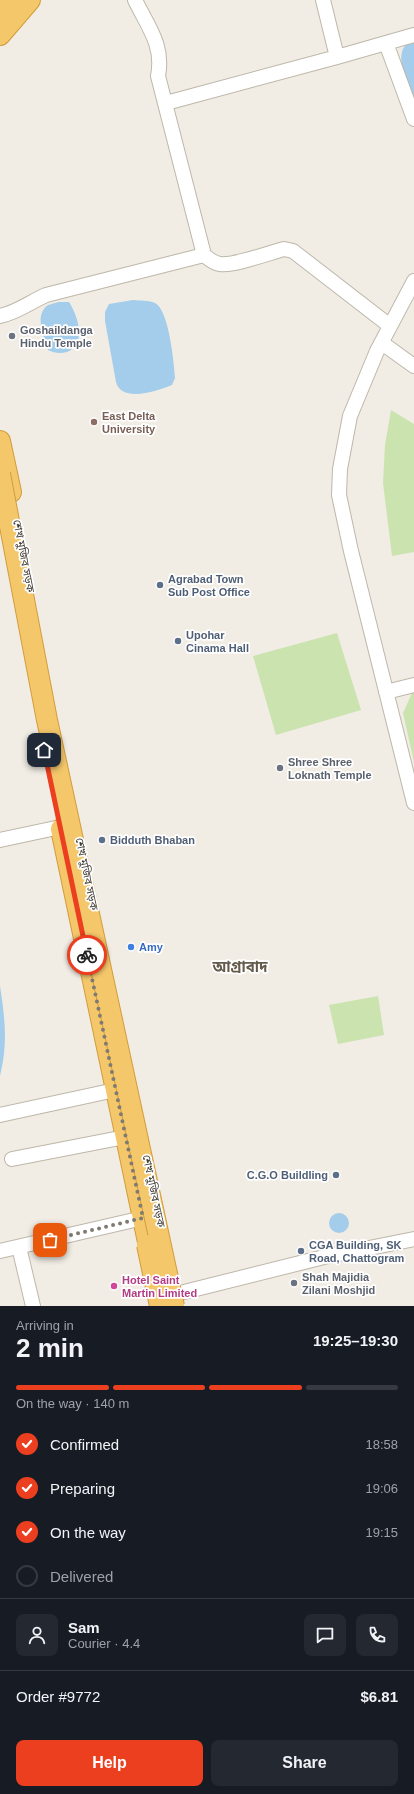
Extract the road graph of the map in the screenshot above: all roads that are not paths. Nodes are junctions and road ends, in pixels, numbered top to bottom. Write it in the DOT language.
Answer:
graph roads {
  1 [pos="8,0"];
  2 [pos="15,0"];
  3 [pos="30,0"];
  4 [pos="323,0"];
  5 [pos="138,1"];
  6 [pos="0,10"];
  7 [pos="0,18"];
  8 [pos="0,35"];
  9 [pos="414,35"];
  10 [pos="386,43"];
  11 [pos="337,57"];
  12 [pos="166,103"];
  13 [pos="414,119"];
  14 [pos="204,255"];
  15 [pos="414,281"];
  16 [pos="0,316"];
  17 [pos="390,326"];
  18 [pos="382,343"];
  19 [pos="414,366"];
  20 [pos="0,441"];
  21 [pos="0,474"];
  22 [pos="0,526"];
  23 [pos="0,538"];
  24 [pos="414,685"];
  25 [pos="386,692"];
  26 [pos="414,803"];
  27 [pos="68,825"];
  28 [pos="0,840"];
  29 [pos="115,1090"];
  30 [pos="0,1115"];
  31 [pos="125,1137"];
  32 [pos="12,1159"];
  33 [pos="143,1218"];
  34 [pos="414,1238"];
  35 [pos="19,1247"];
  36 [pos="0,1251"];
  37 [pos="170,1304"];
  38 [pos="33,1306"];
  1 -- 6 [label="highway"];
  2 -- 7 [label="highway"];
  3 -- 8 [label="highway"];
  4 -- 11 [label="street"];
  5 -- 12 [label="street"];
  9 -- 10 [label="street"];
  10 -- 11 [label="street"];
  10 -- 13 [label="street"];
  11 -- 12 [label="street"];
  12 -- 14 [label="street"];
  14 -- 16 [label="street"];
  14 -- 17 [label="street"];
  15 -- 17 [label="street"];
  17 -- 18 [label="street"];
  18 -- 19 [label="street"];
  18 -- 25 [label="street"];
  20 -- 27 [label="highway, শেখ মুজিব সড়ক"];
  21 -- 37 [label="highway, bridge"];
  22 -- 27 [label="highway, শেখ মুজিব সড়ক"];
  23 -- 37 [label="highway, bridge"];
  24 -- 25 [label="street"];
  25 -- 26 [label="street"];
  27 -- 28 [label="street"];
  27 -- 29 [label="highway, শেখ মুজিব সড়ক"];
  27 -- 37 [label="highway, শেখ মুজিব সড়ক"];
  29 -- 30 [label="street"];
  29 -- 31 [label="highway, শেখ মুজিব সড়ক"];
  31 -- 32 [label="street"];
  31 -- 33 [label="highway, শেখ মুজিব সড়ক"];
  33 -- 35 [label="street"];
  33 -- 37 [label="highway, শেখ মুজিব সড়ক"];
  34 -- 37 [label="street"];
  35 -- 36 [label="street"];
  35 -- 38 [label="street"];
}
